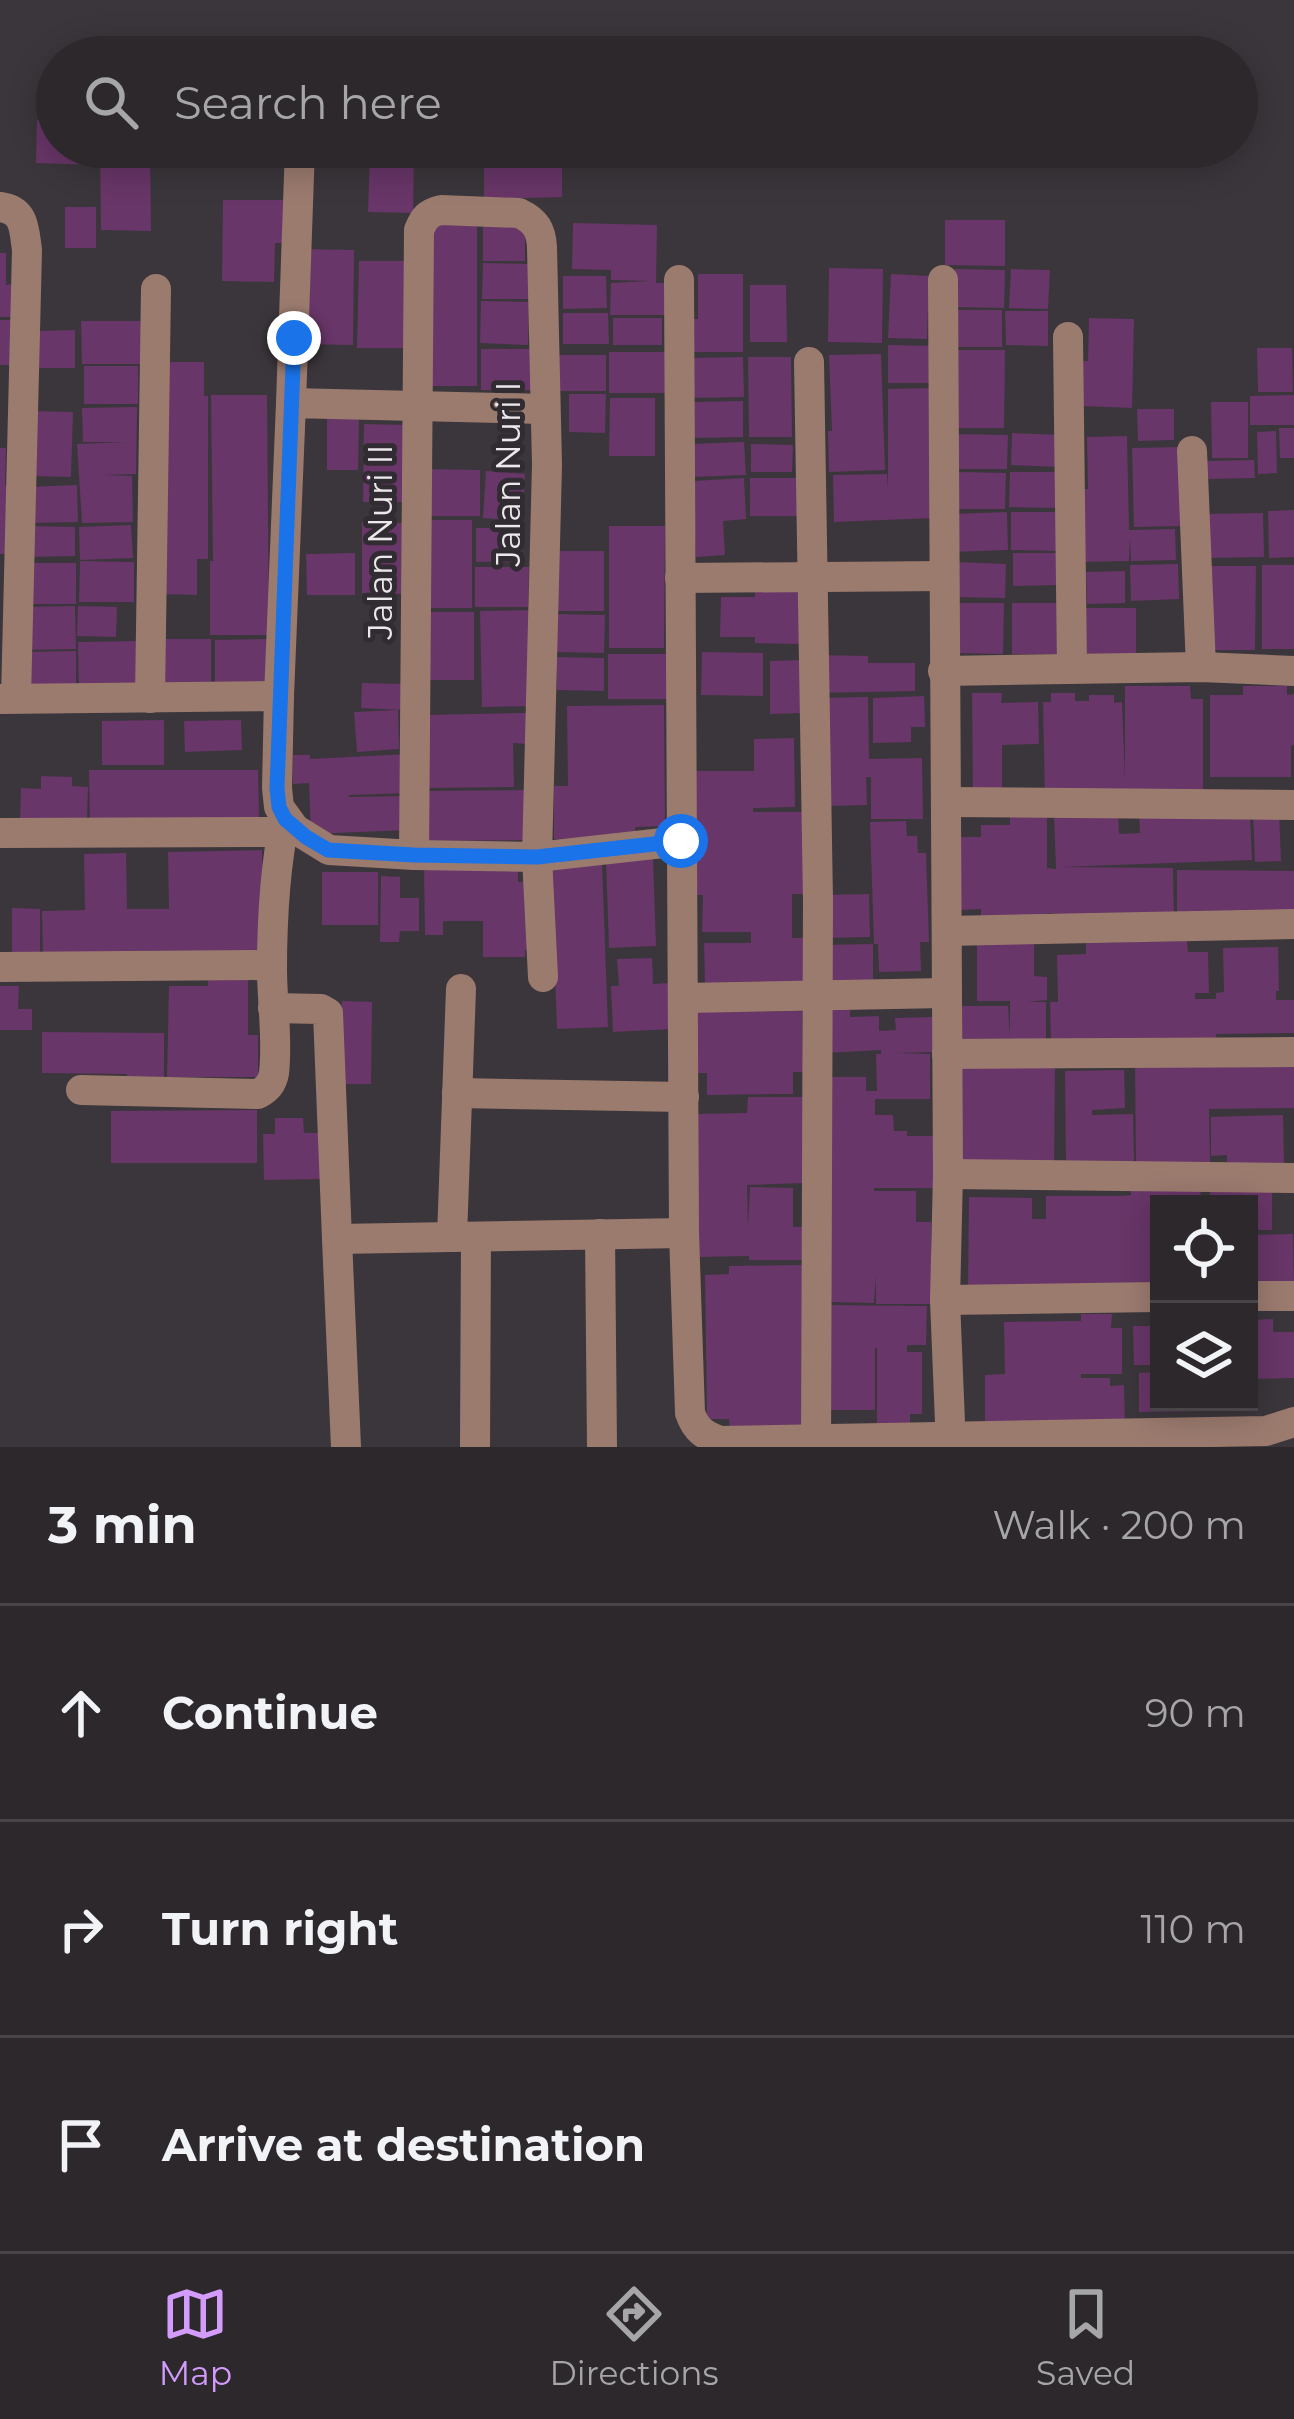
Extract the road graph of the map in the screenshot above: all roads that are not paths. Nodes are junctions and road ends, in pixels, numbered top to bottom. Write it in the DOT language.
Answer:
graph roads {
  1 [pos="299,168"];
  2 [pos="0,207"];
  3 [pos="419,230"];
  4 [pos="679,280"];
  5 [pos="943,280"];
  6 [pos="156,289"];
  7 [pos="1069,337"];
  8 [pos="808,362"];
  9 [pos="291,404"];
  10 [pos="418,406"];
  11 [pos="545,410"];
  12 [pos="1192,451"];
  13 [pos="944,576"];
  14 [pos="810,577"];
  15 [pos="680,578"];
  16 [pos="1072,668"];
  17 [pos="1201,668"];
  18 [pos="943,671"];
  19 [pos="1294,671"];
  20 [pos="279,696"];
  21 [pos="150,698"];
  22 [pos="8,699"];
  23 [pos="946,802"];
  24 [pos="1294,806"];
  25 [pos="284,825"];
  26 [pos="0,833"];
  27 [pos="681,841"];
  28 [pos="414,855"];
  29 [pos="537,857"];
  30 [pos="1294,924"];
  31 [pos="947,931"];
  32 [pos="272,965"];
  33 [pos="0,967"];
  34 [pos="543,977"];
  35 [pos="461,989"];
  36 [pos="945,993"];
  37 [pos="817,994"];
  38 [pos="683,998"];
  39 [pos="273,1008"];
  40 [pos="1294,1052"];
  41 [pos="947,1054"];
  42 [pos="81,1090"];
  43 [pos="457,1093"];
  44 [pos="684,1097"];
  45 [pos="948,1174"];
  46 [pos="1294,1178"];
  47 [pos="684,1233"];
  48 [pos="600,1234"];
  49 [pos="464,1237"];
  50 [pos="337,1239"];
  51 [pos="1258,1296"];
  52 [pos="1294,1296"];
  53 [pos="1150,1297"];
  54 [pos="945,1300"];
  55 [pos="1276,1433"];
  56 [pos="1139,1440"];
  57 [pos="950,1442"];
  58 [pos="816,1444"];
  59 [pos="346,1447"];
  60 [pos="476,1447"];
  61 [pos="602,1447"];
  1 -- 9 [label="street"];
  2 -- 22 [label="street"];
  3 -- 10 [label="street, Jalan Nuri II"];
  3 -- 11 [label="street, Jalan Nuri I"];
  4 -- 15 [label="street"];
  5 -- 13 [label="street"];
  6 -- 21 [label="street"];
  7 -- 16 [label="street"];
  8 -- 14 [label="street"];
  9 -- 10 [label="street"];
  9 -- 20 [label="street"];
  10 -- 11 [label="street"];
  10 -- 28 [label="street, Jalan Nuri II"];
  11 -- 29 [label="street, Jalan Nuri I"];
  12 -- 17 [label="street"];
  13 -- 14 [label="street"];
  13 -- 18 [label="street"];
  14 -- 15 [label="street"];
  14 -- 37 [label="street"];
  15 -- 27 [label="street"];
  16 -- 17 [label="street"];
  16 -- 18 [label="street"];
  17 -- 19 [label="street"];
  18 -- 23 [label="street"];
  20 -- 21 [label="street"];
  20 -- 25 [label="street"];
  21 -- 22 [label="street"];
  23 -- 24 [label="street"];
  23 -- 31 [label="street"];
  25 -- 26 [label="street"];
  25 -- 28 [label="street"];
  25 -- 32 [label="street"];
  27 -- 29 [label="street"];
  27 -- 38 [label="street"];
  28 -- 29 [label="street"];
  29 -- 34 [label="street, Jalan Nuri I"];
  30 -- 31 [label="street"];
  31 -- 36 [label="street"];
  32 -- 33 [label="street"];
  32 -- 39 [label="street"];
  35 -- 43 [label="street"];
  36 -- 37 [label="street"];
  36 -- 41 [label="street"];
  37 -- 38 [label="street"];
  37 -- 58 [label="street"];
  38 -- 44 [label="street"];
  39 -- 42 [label="street"];
  39 -- 50 [label="street"];
  40 -- 41 [label="street"];
  41 -- 45 [label="street"];
  43 -- 44 [label="street"];
  43 -- 49 [label="street"];
  44 -- 47 [label="street"];
  45 -- 46 [label="street"];
  45 -- 54 [label="street"];
  47 -- 48 [label="street"];
  47 -- 58 [label="street"];
  48 -- 49 [label="street"];
  48 -- 61 [label="street"];
  49 -- 50 [label="street"];
  49 -- 60 [label="street"];
  50 -- 59 [label="street"];
  51 -- 52 [label="street"];
  53 -- 54 [label="street"];
  54 -- 57 [label="street"];
  55 -- 56 [label="street"];
  56 -- 57 [label="street"];
  57 -- 58 [label="street"];
}
